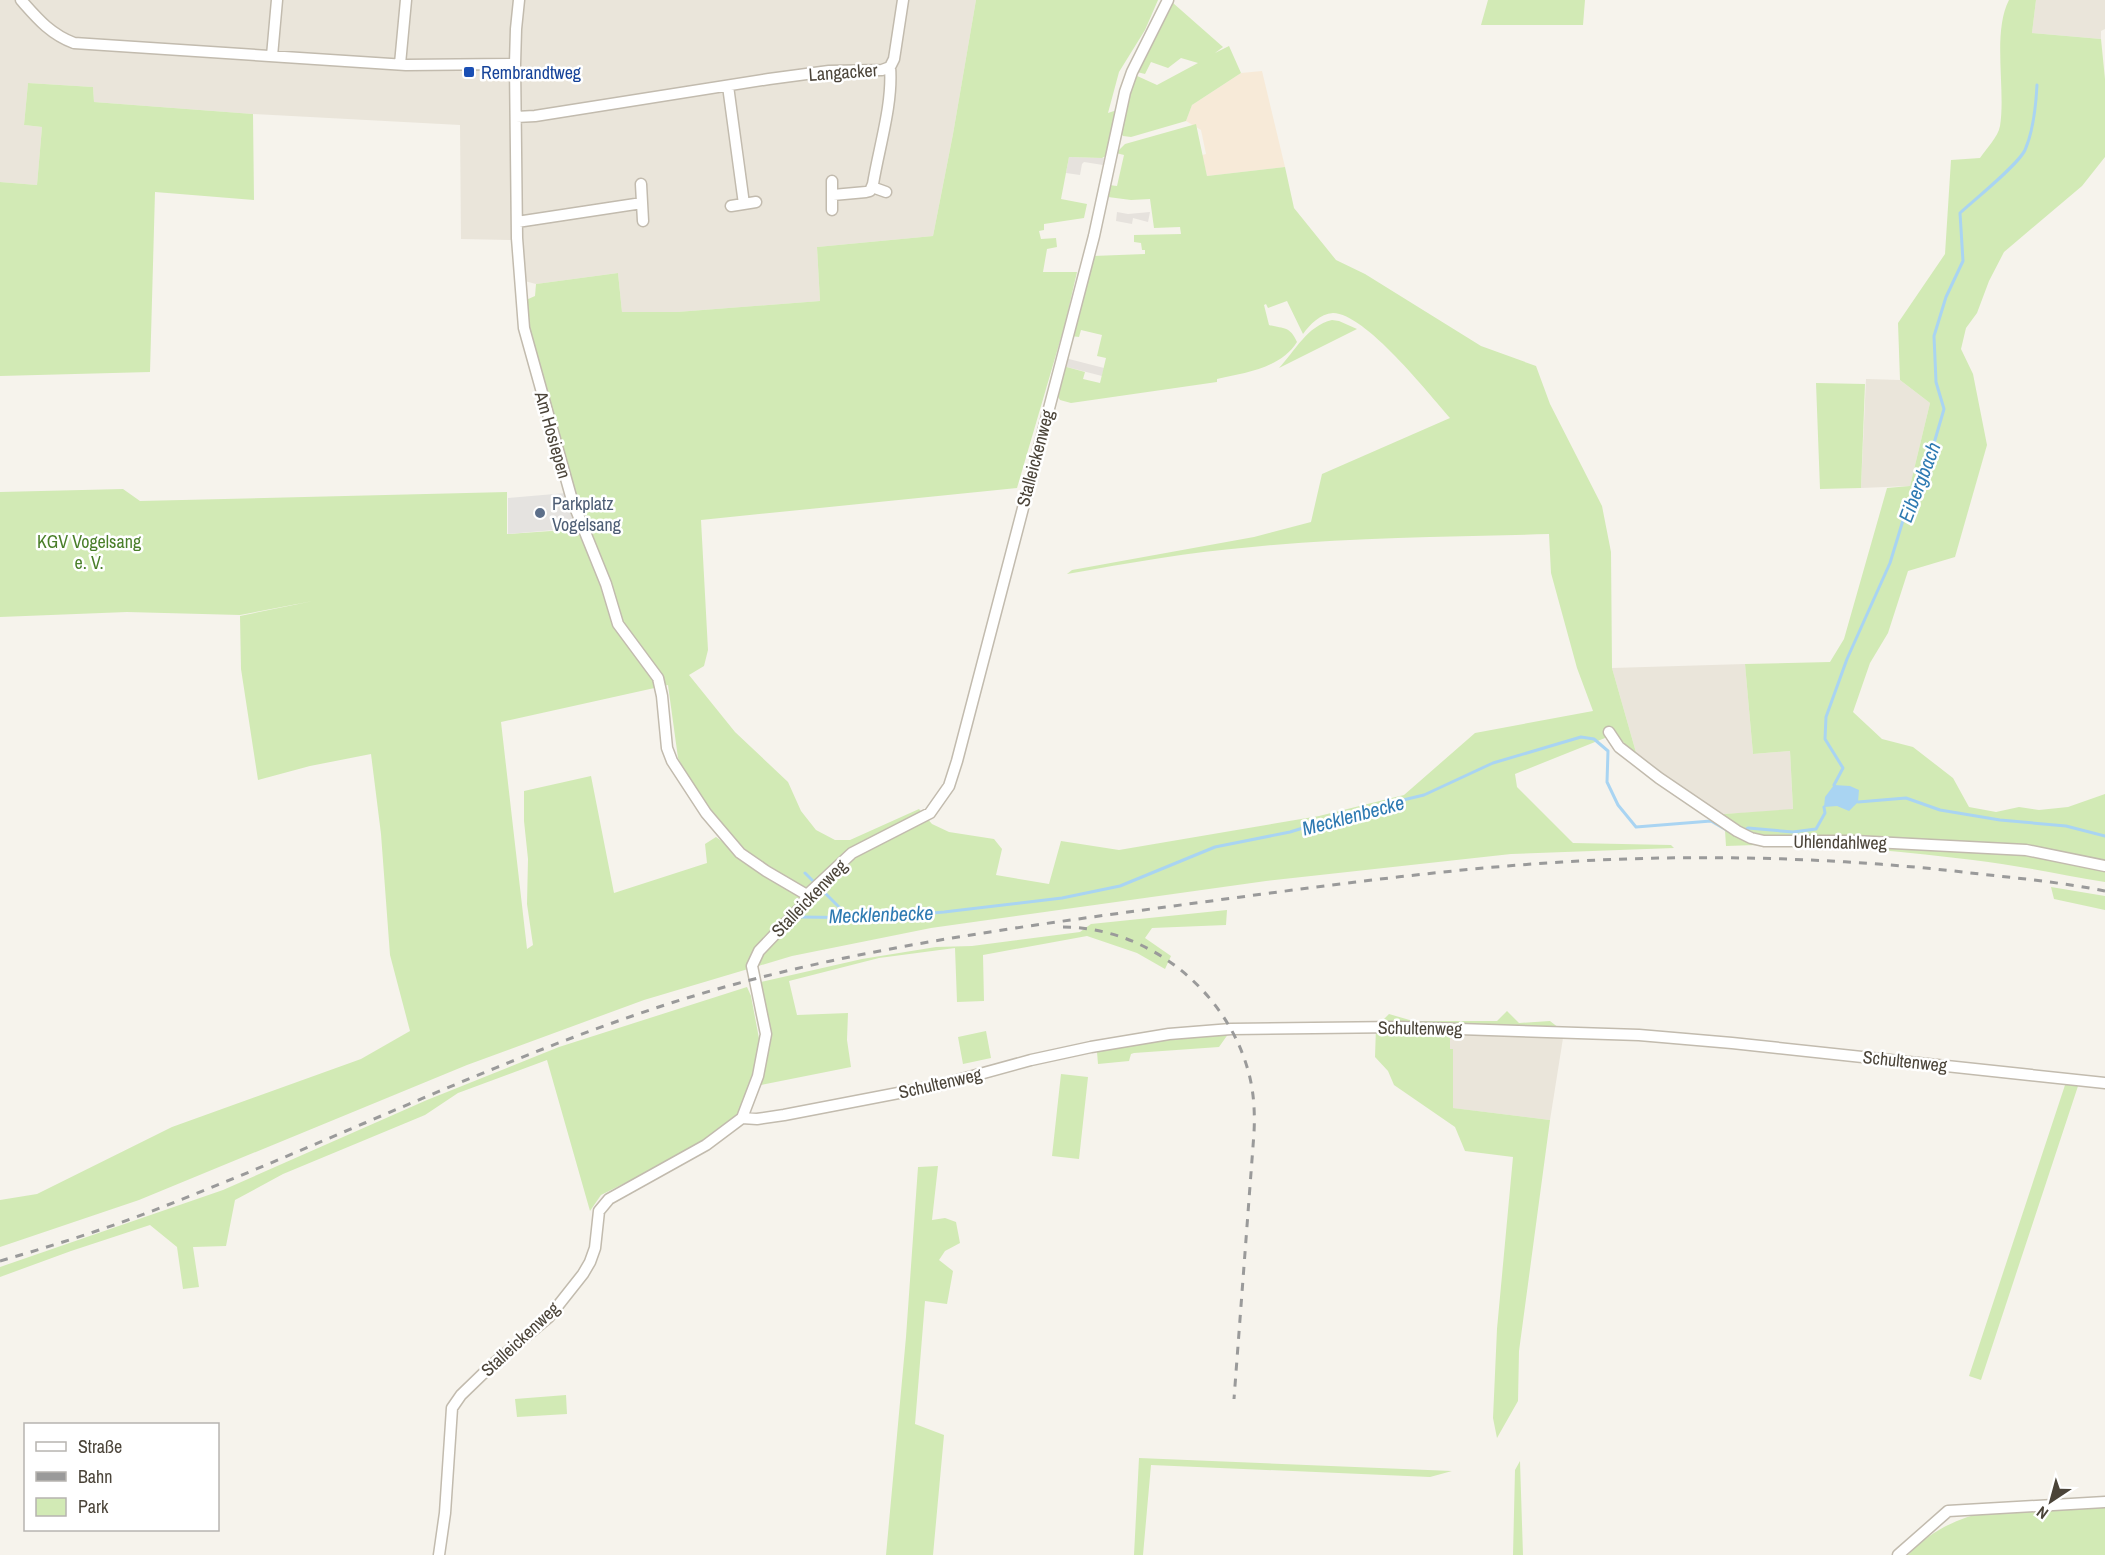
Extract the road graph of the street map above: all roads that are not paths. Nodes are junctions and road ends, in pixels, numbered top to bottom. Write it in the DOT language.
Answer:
graph roads {
  1 [pos="21,0"];
  2 [pos="277,0"];
  3 [pos="406,0"];
  4 [pos="519,0"];
  5 [pos="903,0"];
  6 [pos="1168,0"];
  7 [pos="272,56"];
  8 [pos="400,64"];
  9 [pos="515,64"];
  10 [pos="890,67"];
  11 [pos="728,86"];
  12 [pos="516,117"];
  13 [pos="832,181"];
  14 [pos="641,184"];
  15 [pos="872,187"];
  16 [pos="886,192"];
  17 [pos="833,195"];
  18 [pos="756,202"];
  19 [pos="642,203"];
  20 [pos="744,204"];
  21 [pos="731,206"];
  22 [pos="832,210"];
  23 [pos="643,220"];
  24 [pos="517,222"];
  25 [pos="1609,732"];
  26 [pos="2105,866"];
  27 [pos="815,888"];
  28 [pos="2105,1083"];
  29 [pos="742,1118"];
  30 [pos="2105,1502"];
  31 [pos="440,1555"];
  32 [pos="1898,1555"];
  1 -- 7 [label="street"];
  2 -- 7 [label="street"];
  3 -- 8 [label="street"];
  4 -- 9 [label="street, Am Hosiepen"];
  5 -- 10 [label="street, Langacker"];
  6 -- 27 [label="street, Stalleickenweg"];
  7 -- 8 [label="street"];
  8 -- 9 [label="street"];
  9 -- 12 [label="street, Am Hosiepen"];
  10 -- 11 [label="street, Langacker"];
  10 -- 15 [label="street"];
  11 -- 12 [label="street, Langacker"];
  11 -- 20 [label="street"];
  12 -- 24 [label="street, Am Hosiepen"];
  13 -- 17 [label="street"];
  14 -- 19 [label="street"];
  15 -- 16 [label="street"];
  15 -- 17 [label="street"];
  17 -- 22 [label="street"];
  18 -- 20 [label="street"];
  19 -- 23 [label="street"];
  19 -- 24 [label="street"];
  20 -- 21 [label="street"];
  24 -- 27 [label="street, Am Hosiepen"];
  25 -- 26 [label="street, Uhlendahlweg"];
  27 -- 29 [label="street, Stalleickenweg"];
  28 -- 29 [label="street, Schultenweg"];
  29 -- 31 [label="street, Stalleickenweg"];
  30 -- 32 [label="street"];
}
